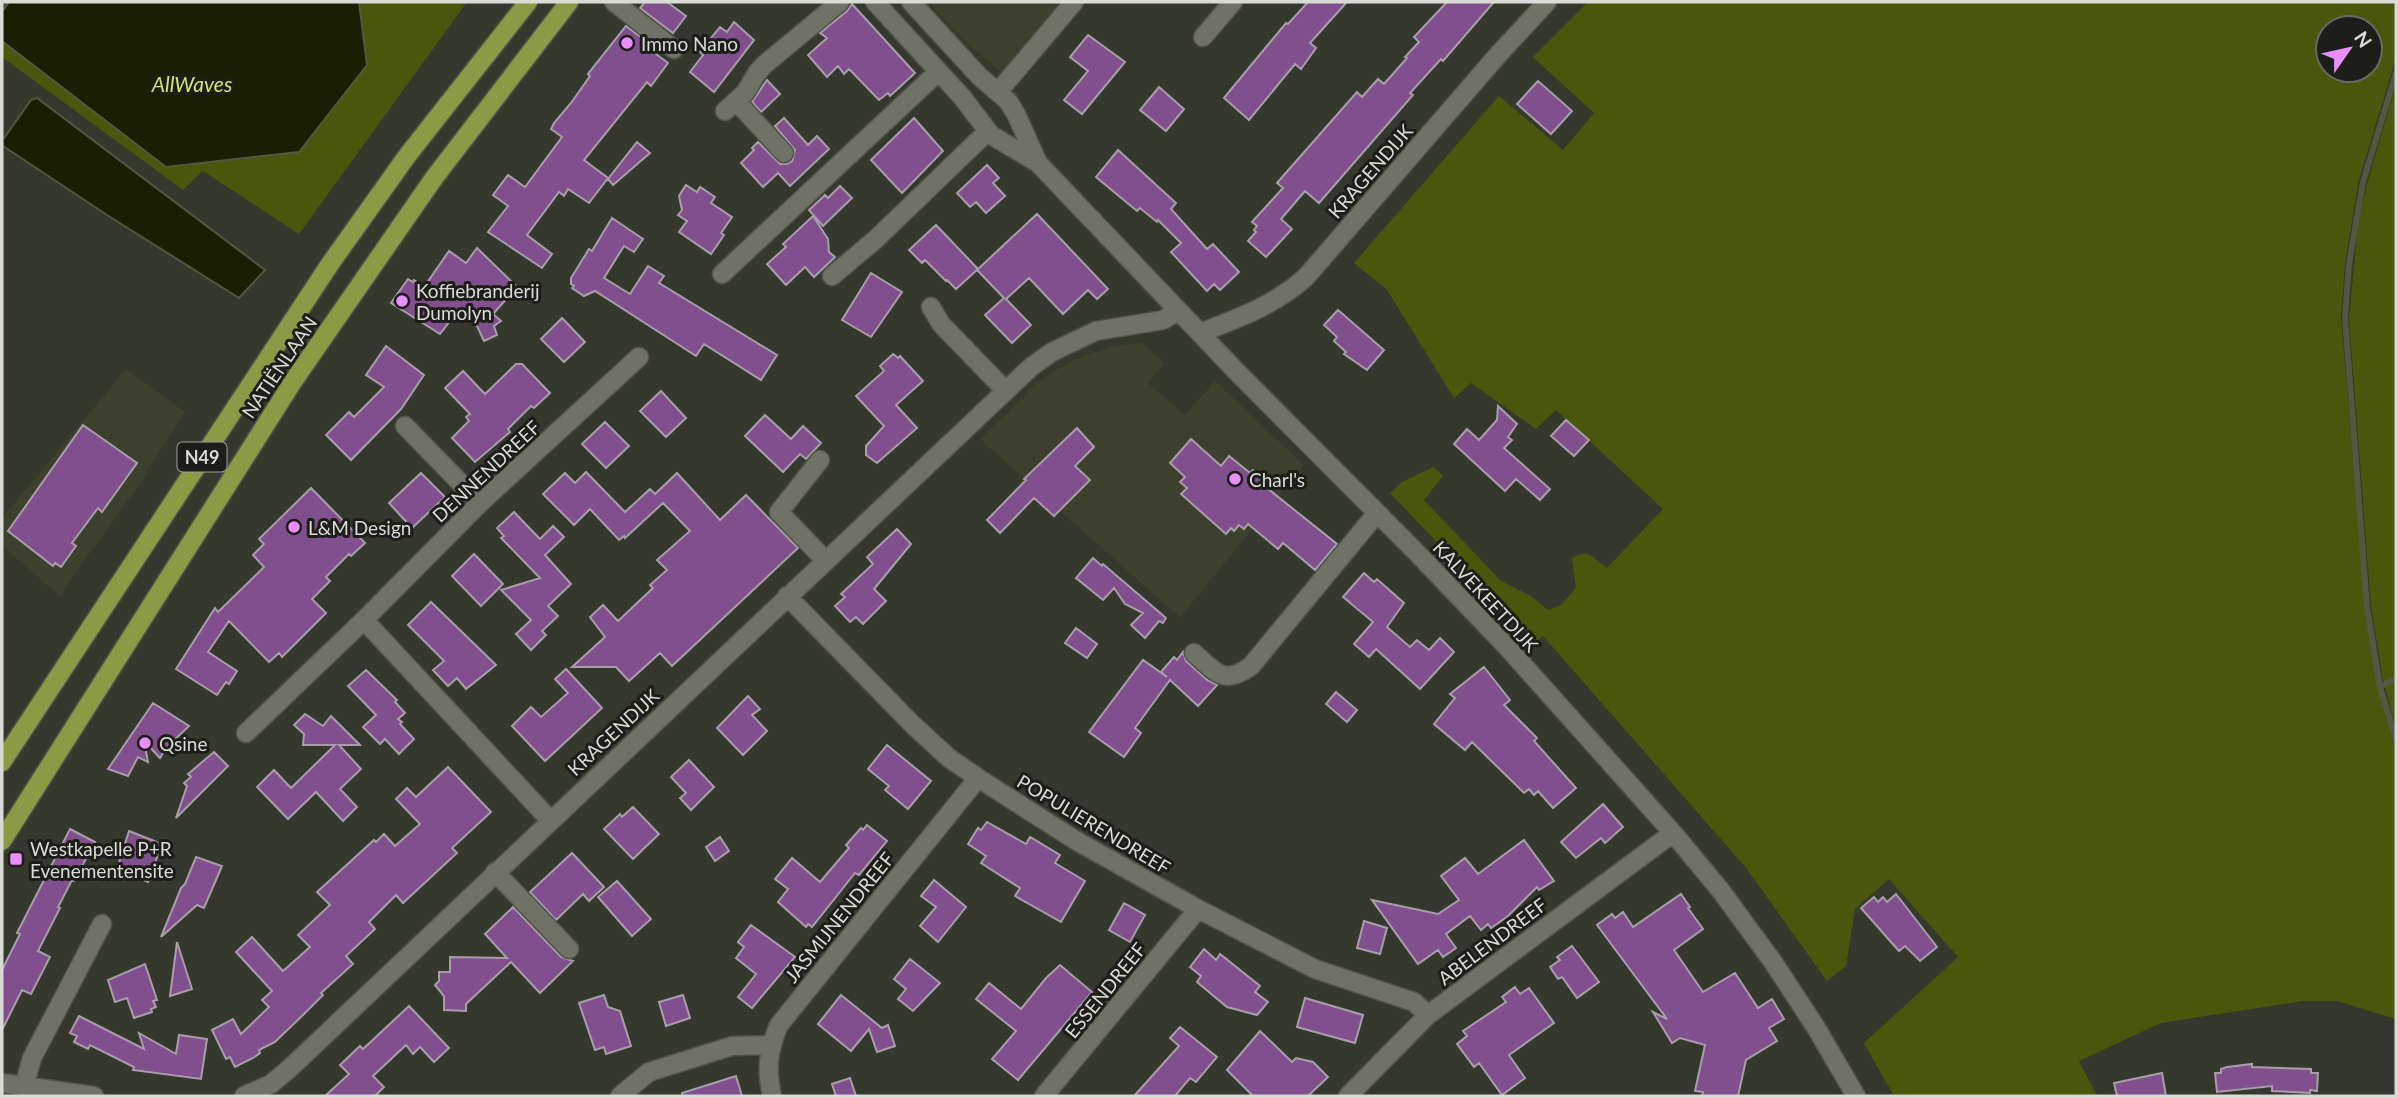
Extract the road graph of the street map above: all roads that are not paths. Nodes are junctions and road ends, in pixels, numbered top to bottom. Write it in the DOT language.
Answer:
graph roads {
  1 [pos="528,2"];
  2 [pos="569,2"];
  3 [pos="614,2"];
  4 [pos="840,2"];
  5 [pos="875,2"];
  6 [pos="911,2"];
  7 [pos="1074,2"];
  8 [pos="1233,2"];
  9 [pos="1547,2"];
  10 [pos="1203,37"];
  11 [pos="674,49"];
  12 [pos="938,72"];
  13 [pos="998,92"];
  14 [pos="988,131"];
  15 [pos="784,153"];
  16 [pos="1038,163"];
  17 [pos="722,274"];
  18 [pos="832,276"];
  19 [pos="931,307"];
  20 [pos="1178,311"];
  21 [pos="1200,333"];
  22 [pos="639,357"];
  23 [pos="1005,390"];
  24 [pos="405,426"];
  25 [pos="820,460"];
  26 [pos="480,503"];
  27 [pos="1377,513"];
  28 [pos="825,560"];
  29 [pos="787,596"];
  30 [pos="364,620"];
  31 [pos="1194,653"];
  32 [pos="246,733"];
  33 [pos="2,762"];
  34 [pos="978,778"];
  35 [pos="550,820"];
  36 [pos="1673,833"];
  37 [pos="2,841"];
  38 [pos="495,872"];
  39 [pos="1198,909"];
  40 [pos="102,924"];
  41 [pos="569,949"];
  42 [pos="1427,1015"];
  43 [pos="770,1045"];
  44 [pos="2,1083"];
  45 [pos="24,1087"];
  46 [pos="94,1096"];
  47 [pos="244,1096"];
  48 [pos="620,1096"];
  49 [pos="772,1096"];
  50 [pos="1044,1096"];
  51 [pos="1348,1096"];
  52 [pos="1856,1096"];
  1 -- 33 [label="main road, NATIËNLAAN / N49"];
  2 -- 37 [label="main road, NATIËNLAAN / N49"];
  3 -- 11 [label="street"];
  4 -- 15 [label="street"];
  5 -- 12 [label="street, KALVEKEETDIJK"];
  6 -- 13 [label="street, KALVEKEETDIJK"];
  7 -- 13 [label="street"];
  8 -- 10 [label="street"];
  9 -- 21 [label="street, KRAGENDIJK"];
  12 -- 14 [label="street, KALVEKEETDIJK"];
  12 -- 17 [label="street"];
  13 -- 16 [label="street, KALVEKEETDIJK"];
  14 -- 16 [label="street, KALVEKEETDIJK"];
  14 -- 18 [label="street"];
  16 -- 20 [label="street, KALVEKEETDIJK"];
  19 -- 23 [label="street"];
  20 -- 21 [label="street, KALVEKEETDIJK"];
  20 -- 23 [label="street, KRAGENDIJK"];
  21 -- 27 [label="street, KALVEKEETDIJK"];
  22 -- 26 [label="street, DENNENDREEF"];
  23 -- 28 [label="street, KRAGENDIJK"];
  24 -- 26 [label="street"];
  25 -- 28 [label="street"];
  26 -- 30 [label="street, DENNENDREEF"];
  27 -- 31 [label="street"];
  27 -- 36 [label="street, KALVEKEETDIJK"];
  28 -- 29 [label="street, KRAGENDIJK"];
  29 -- 34 [label="street, POPULIERENDREEF"];
  29 -- 35 [label="street, KRAGENDIJK"];
  30 -- 32 [label="street, DENNENDREEF"];
  30 -- 35 [label="street"];
  34 -- 39 [label="street, POPULIERENDREEF"];
  34 -- 43 [label="street, JASMIJNENDREEF"];
  35 -- 38 [label="street, KRAGENDIJK"];
  36 -- 42 [label="street, ABELENDREEF"];
  36 -- 52 [label="street, KALVEKEETDIJK"];
  38 -- 41 [label="street"];
  38 -- 47 [label="street, KRAGENDIJK"];
  39 -- 42 [label="street, POPULIERENDREEF"];
  39 -- 50 [label="street, ESSENDREEF"];
  40 -- 45 [label="street"];
  42 -- 51 [label="street, ABELENDREEF"];
  43 -- 48 [label="street"];
  43 -- 49 [label="street, JASMIJNENDREEF"];
  44 -- 45 [label="street"];
  45 -- 46 [label="street"];
}
